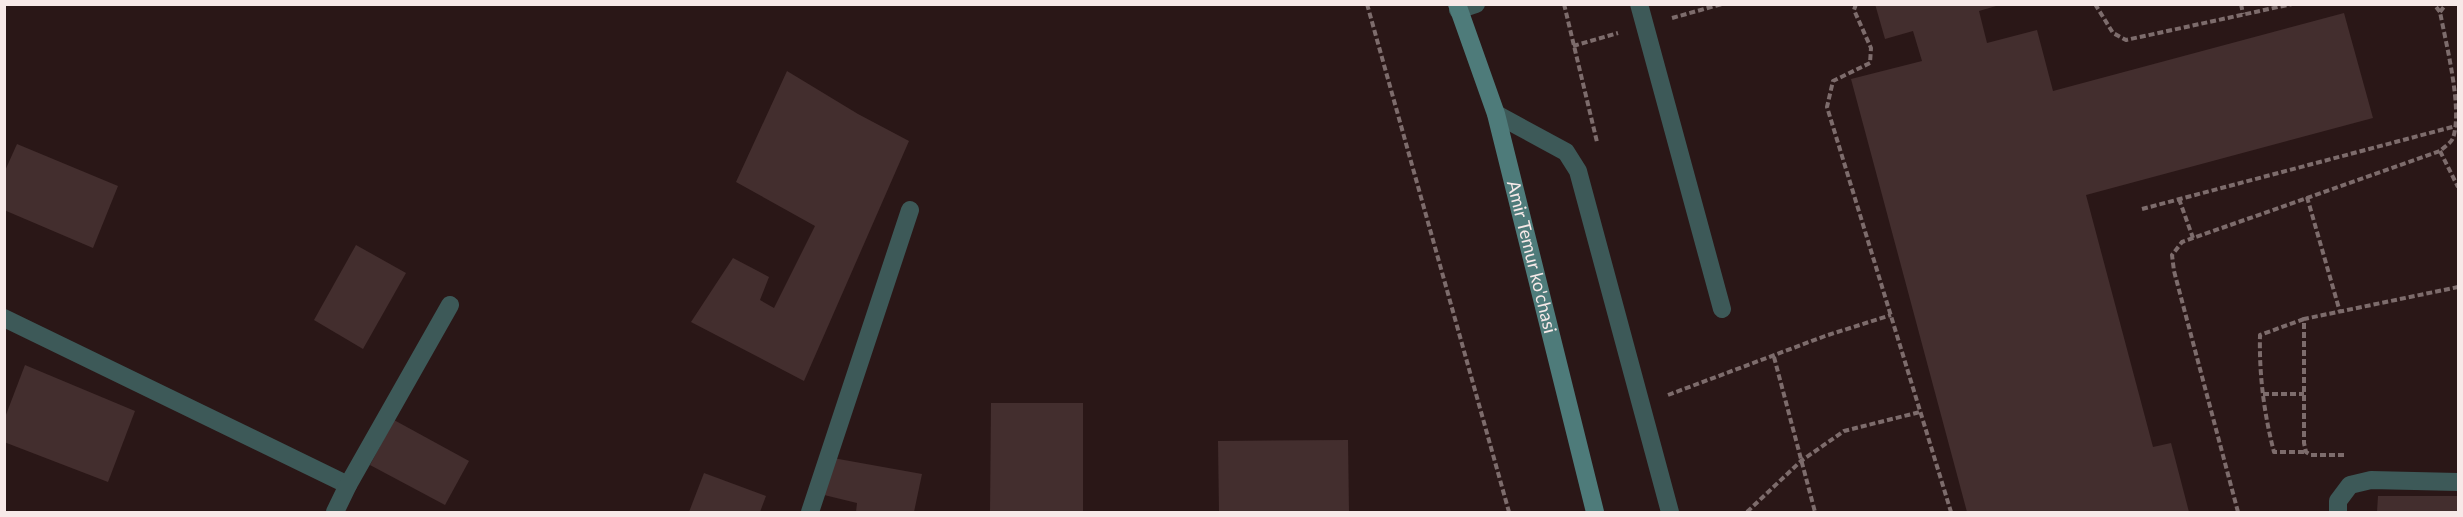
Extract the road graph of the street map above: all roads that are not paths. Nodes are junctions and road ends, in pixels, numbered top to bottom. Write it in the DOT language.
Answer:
graph roads {
  1 [pos="1476,4"];
  2 [pos="1639,4"];
  3 [pos="1457,7"];
  4 [pos="1496,114"];
  5 [pos="910,210"];
  6 [pos="450,305"];
  7 [pos="1722,309"];
  8 [pos="4,318"];
  9 [pos="2458,482"];
  10 [pos="348,485"];
  11 [pos="335,513"];
  12 [pos="810,513"];
  13 [pos="1595,513"];
  14 [pos="1670,513"];
  15 [pos="2338,513"];
  1 -- 3 [label="street"];
  2 -- 7 [label="street"];
  3 -- 4 [label="main road, Amir Temur ko'chasi"];
  4 -- 13 [label="main road, Amir Temur ko'chasi"];
  4 -- 14 [label="street"];
  5 -- 12 [label="street"];
  6 -- 10 [label="street"];
  8 -- 10 [label="street"];
  9 -- 15 [label="street"];
  10 -- 11 [label="street"];
}
